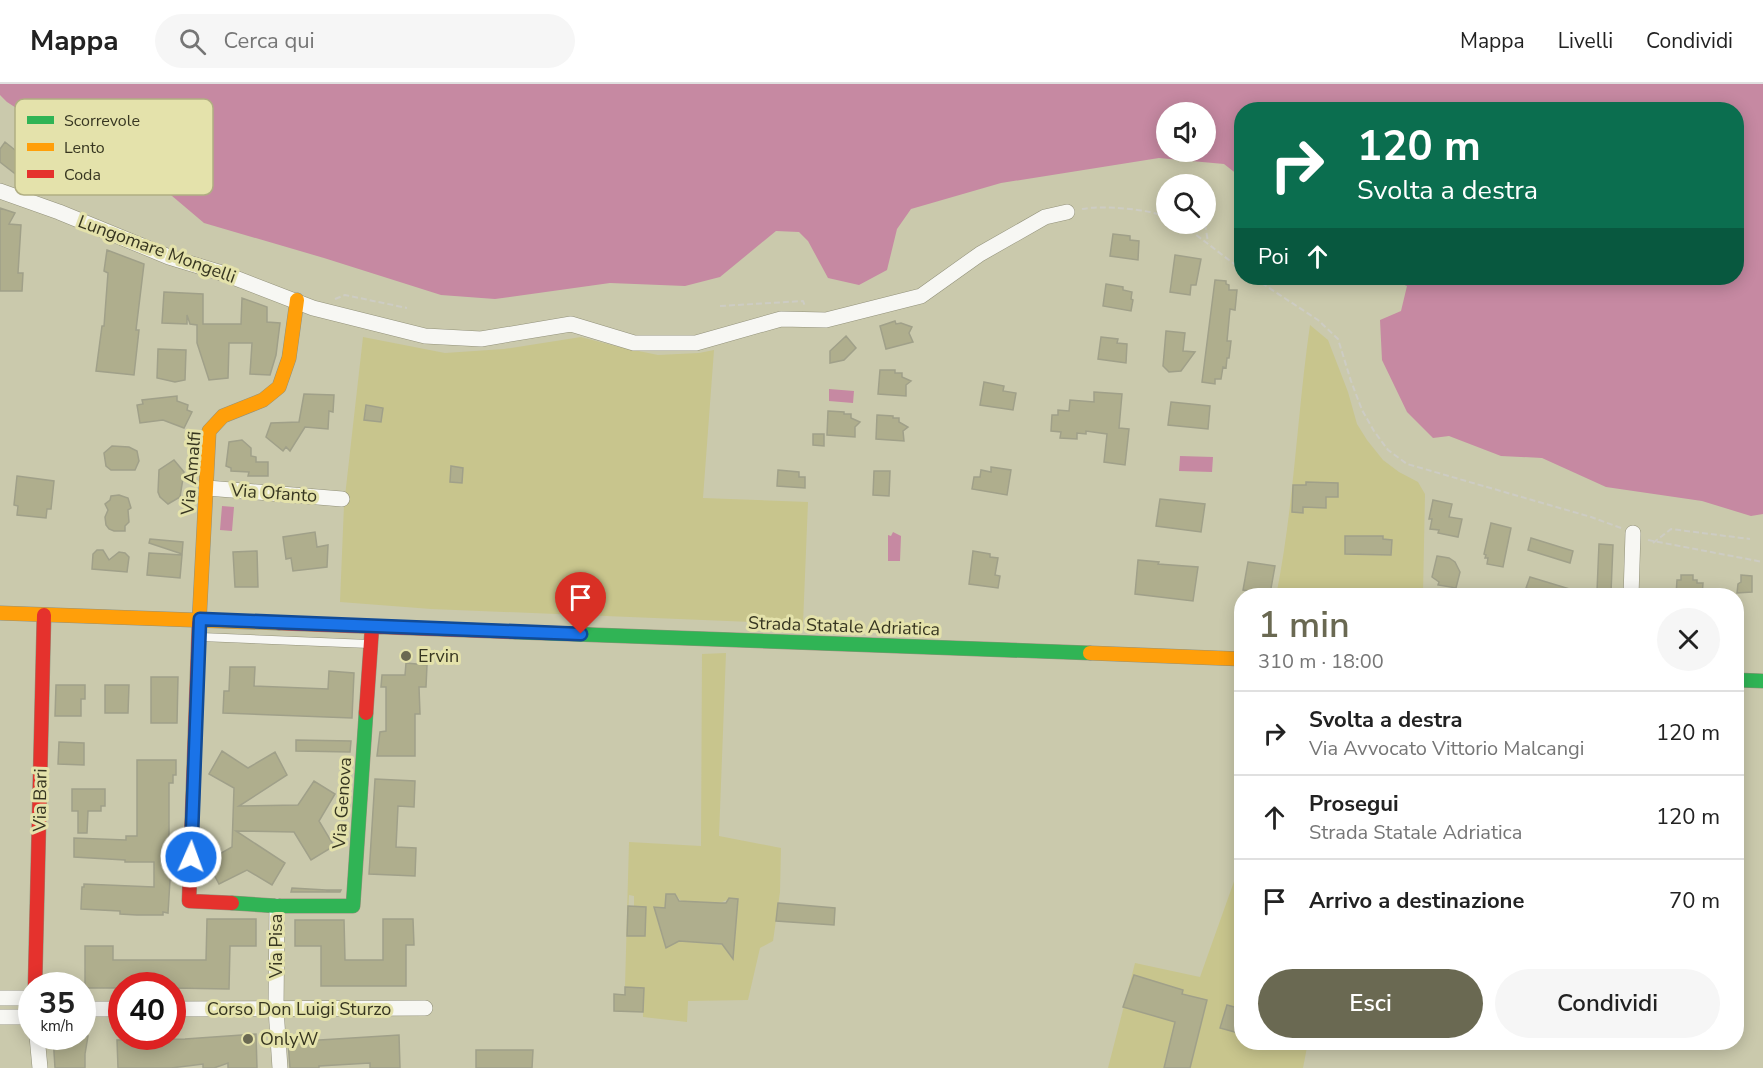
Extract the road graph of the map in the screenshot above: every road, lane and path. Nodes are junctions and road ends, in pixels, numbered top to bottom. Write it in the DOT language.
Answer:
graph roads {
  1 [pos="0,191"];
  2 [pos="1067,212"];
  3 [pos="1156,215"];
  4 [pos="1196,234"];
  5 [pos="1207,234"];
  6 [pos="1208,242"];
  7 [pos="1234,263"];
  8 [pos="1265,285"];
  9 [pos="297,300"];
  10 [pos="720,306"];
  11 [pos="407,308"];
  12 [pos="320,309"];
  13 [pos="810,320"];
  14 [pos="207,488"];
  15 [pos="342,499"];
  16 [pos="1633,533"];
  17 [pos="1750,539"];
  18 [pos="1653,543"];
  19 [pos="1763,562"];
  20 [pos="1631,588"];
  21 [pos="0,613"];
  22 [pos="44,615"];
  23 [pos="206,619"];
  24 [pos="372,627"];
  25 [pos="199,637"];
  26 [pos="370,644"];
  27 [pos="1234,659"];
  28 [pos="1744,680"];
  29 [pos="1763,681"];
  30 [pos="277,906"];
  31 [pos="35,972"];
  32 [pos="0,998"];
  33 [pos="18,998"];
  34 [pos="424,1008"];
  35 [pos="186,1009"];
  36 [pos="276,1010"];
  37 [pos="0,1017"];
  38 [pos="18,1017"];
  39 [pos="38,1050"];
  40 [pos="40,1068"];
  41 [pos="279,1068"];
  1 -- 9 [label="street, Lungomare Mongelli"];
  2 -- 3 [label="path"];
  2 -- 13 [label="street, Lungomare Mongelli"];
  4 -- 6 [label="path"];
  5 -- 6 [label="path"];
  6 -- 7 [label="path"];
  8 -- 16 [label="path"];
  9 -- 12 [label="street, Lungomare Mongelli"];
  9 -- 14 [label="street, Via Amalfi"];
  10 -- 13 [label="path"];
  11 -- 12 [label="path"];
  12 -- 13 [label="street, Lungomare Mongelli"];
  14 -- 15 [label="street, Via Ofanto"];
  14 -- 23 [label="street, Via Amalfi"];
  16 -- 18 [label="path"];
  16 -- 20 [label="street"];
  17 -- 18 [label="path"];
  18 -- 19 [label="path"];
  21 -- 22 [label="street, Strada Statale Adriatica"];
  22 -- 23 [label="street, Strada Statale Adriatica"];
  22 -- 31 [label="street, Via Bari"];
  23 -- 24 [label="street, Strada Statale Adriatica"];
  23 -- 25 [label="street, Via Pisa"];
  24 -- 26 [label="street, Via Genova"];
  24 -- 27 [label="street, Strada Statale Adriatica"];
  25 -- 26 [label="lane"];
  25 -- 30 [label="street, Via Pisa"];
  26 -- 30 [label="street, Via Genova"];
  28 -- 29 [label="street"];
  30 -- 36 [label="street, Via Pisa"];
  32 -- 33 [label="street"];
  34 -- 36 [label="street, Corso Don Luigi Sturzo"];
  35 -- 36 [label="street, Corso Don Luigi Sturzo"];
  36 -- 41 [label="street, Via Pisa"];
  37 -- 38 [label="street"];
  39 -- 40 [label="street"];
}
